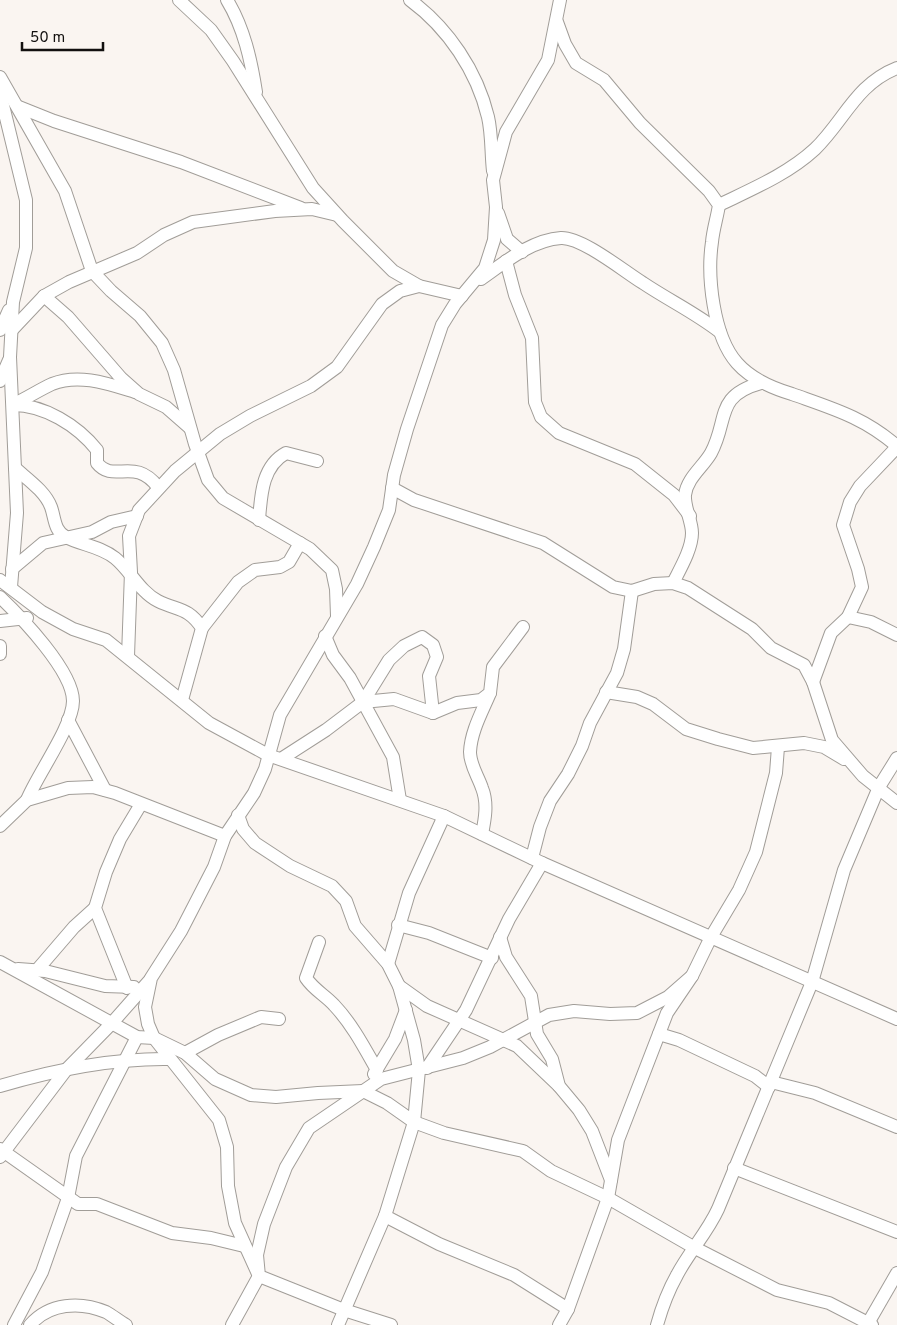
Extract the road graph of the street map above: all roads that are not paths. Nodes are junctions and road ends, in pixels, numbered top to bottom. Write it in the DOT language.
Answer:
graph roads {
  1 [pos="178,0"];
  2 [pos="227,0"];
  3 [pos="410,0"];
  4 [pos="560,0"];
  5 [pos="556,22"];
  6 [pos="897,68"];
  7 [pos="0,77"];
  8 [pos="0,93"];
  9 [pos="257,98"];
  10 [pos="19,107"];
  11 [pos="494,180"];
  12 [pos="719,205"];
  13 [pos="496,207"];
  14 [pos="305,210"];
  15 [pos="337,214"];
  16 [pos="522,252"];
  17 [pos="506,261"];
  18 [pos="92,271"];
  19 [pos="419,286"];
  20 [pos="466,291"];
  21 [pos="44,296"];
  22 [pos="6,331"];
  23 [pos="720,332"];
  24 [pos="10,357"];
  25 [pos="0,380"];
  26 [pos="761,383"];
  27 [pos="139,394"];
  28 [pos="13,405"];
  29 [pos="190,428"];
  30 [pos="897,428"];
  31 [pos="895,445"];
  32 [pos="198,452"];
  33 [pos="317,461"];
  34 [pos="15,468"];
  35 [pos="158,487"];
  36 [pos="392,488"];
  37 [pos="136,516"];
  38 [pos="690,516"];
  39 [pos="259,520"];
  40 [pos="64,537"];
  41 [pos="300,543"];
  42 [pos="12,569"];
  43 [pos="131,572"];
  44 [pos="0,580"];
  45 [pos="673,583"];
  46 [pos="11,587"];
  47 [pos="632,590"];
  48 [pos="0,596"];
  49 [pos="337,616"];
  50 [pos="848,617"];
  51 [pos="22,618"];
  52 [pos="0,621"];
  53 [pos="60,621"];
  54 [pos="523,627"];
  55 [pos="202,628"];
  56 [pos="897,635"];
  57 [pos="325,636"];
  58 [pos="0,646"];
  59 [pos="0,654"];
  60 [pos="128,656"];
  61 [pos="813,682"];
  62 [pos="606,692"];
  63 [pos="490,693"];
  64 [pos="182,700"];
  65 [pos="363,702"];
  66 [pos="434,713"];
  67 [pos="68,720"];
  68 [pos="778,747"];
  69 [pos="268,754"];
  70 [pos="897,758"];
  71 [pos="281,759"];
  72 [pos="850,763"];
  73 [pos="879,787"];
  74 [pos="105,790"];
  75 [pos="27,800"];
  76 [pos="400,800"];
  77 [pos="897,803"];
  78 [pos="141,804"];
  79 [pos="238,816"];
  80 [pos="444,816"];
  81 [pos="2,820"];
  82 [pos="482,834"];
  83 [pos="225,836"];
  84 [pos="537,860"];
  85 [pos="95,908"];
  86 [pos="398,925"];
  87 [pos="500,937"];
  88 [pos="711,937"];
  89 [pos="320,942"];
  90 [pos="492,958"];
  91 [pos="0,962"];
  92 [pos="388,964"];
  93 [pos="13,968"];
  94 [pos="37,970"];
  95 [pos="692,976"];
  96 [pos="151,978"];
  97 [pos="812,982"];
  98 [pos="399,986"];
  99 [pos="127,988"];
  100 [pos="406,1010"];
  101 [pos="279,1019"];
  102 [pos="897,1019"];
  103 [pos="459,1020"];
  104 [pos="112,1023"];
  105 [pos="534,1023"];
  106 [pos="659,1034"];
  107 [pos="136,1037"];
  108 [pos="154,1038"];
  109 [pos="505,1039"];
  110 [pos="185,1053"];
  111 [pos="170,1059"];
  112 [pos="125,1061"];
  113 [pos="423,1069"];
  114 [pos="66,1070"];
  115 [pos="377,1070"];
  116 [pos="770,1085"];
  117 [pos="0,1086"];
  118 [pos="559,1086"];
  119 [pos="363,1091"];
  120 [pos="414,1122"];
  121 [pos="897,1127"];
  122 [pos="0,1139"];
  123 [pos="1,1153"];
  124 [pos="734,1168"];
  125 [pos="611,1180"];
  126 [pos="68,1198"];
  127 [pos="608,1198"];
  128 [pos="385,1216"];
  129 [pos="897,1232"];
  130 [pos="244,1246"];
  131 [pos="695,1248"];
  132 [pos="897,1273"];
  133 [pos="259,1276"];
  134 [pos="568,1309"];
  135 [pos="344,1310"];
  136 [pos="869,1324"];
  137 [pos="14,1325"];
  138 [pos="30,1325"];
  139 [pos="126,1325"];
  140 [pos="232,1325"];
  141 [pos="338,1325"];
  142 [pos="391,1325"];
  143 [pos="559,1325"];
  144 [pos="656,1325"];
  1 -- 9 [label="street"];
  2 -- 9 [label="street"];
  3 -- 11 [label="street"];
  4 -- 5 [label="street"];
  5 -- 11 [label="street"];
  5 -- 12 [label="street"];
  6 -- 12 [label="street"];
  7 -- 10 [label="street"];
  8 -- 22 [label="street"];
  9 -- 15 [label="street"];
  10 -- 14 [label="street"];
  10 -- 18 [label="street"];
  11 -- 13 [label="street"];
  12 -- 23 [label="street"];
  13 -- 16 [label="street"];
  13 -- 20 [label="street"];
  14 -- 15 [label="street"];
  14 -- 18 [label="street"];
  15 -- 19 [label="street"];
  16 -- 17 [label="street"];
  16 -- 23 [label="street"];
  17 -- 20 [label="street"];
  17 -- 38 [label="street"];
  18 -- 21 [label="street"];
  18 -- 29 [label="street"];
  19 -- 20 [label="street"];
  19 -- 32 [label="street"];
  20 -- 36 [label="street"];
  21 -- 22 [label="street"];
  21 -- 27 [label="street"];
  22 -- 24 [label="street"];
  23 -- 26 [label="street"];
  24 -- 25 [label="street"];
  24 -- 28 [label="street"];
  26 -- 31 [label="street"];
  26 -- 38 [label="street"];
  27 -- 28 [label="street"];
  27 -- 29 [label="street"];
  28 -- 34 [label="street"];
  28 -- 35 [label="street"];
  29 -- 32 [label="street"];
  30 -- 31 [label="street"];
  31 -- 50 [label="street"];
  32 -- 35 [label="street"];
  32 -- 39 [label="street"];
  33 -- 39 [label="street"];
  34 -- 40 [label="street"];
  34 -- 42 [label="street"];
  35 -- 37 [label="street"];
  36 -- 47 [label="street"];
  36 -- 49 [label="street"];
  37 -- 40 [label="street"];
  37 -- 43 [label="street"];
  38 -- 45 [label="street"];
  39 -- 41 [label="street"];
  40 -- 42 [label="street"];
  40 -- 43 [label="street"];
  41 -- 49 [label="street"];
  41 -- 55 [label="street"];
  42 -- 46 [label="street"];
  43 -- 55 [label="street"];
  43 -- 60 [label="street"];
  44 -- 46 [label="street"];
  45 -- 47 [label="street"];
  45 -- 61 [label="street"];
  46 -- 53 [label="street"];
  47 -- 62 [label="street"];
  48 -- 51 [label="street"];
  49 -- 57 [label="street"];
  50 -- 56 [label="street"];
  50 -- 61 [label="street"];
  51 -- 52 [label="street"];
  51 -- 53 [label="street"];
  51 -- 67 [label="street"];
  53 -- 60 [label="street"];
  54 -- 63 [label="street"];
  55 -- 64 [label="street"];
  57 -- 65 [label="street"];
  57 -- 69 [label="street"];
  58 -- 59 [label="street"];
  60 -- 64 [label="street"];
  61 -- 72 [label="street"];
  62 -- 68 [label="street"];
  62 -- 84 [label="street"];
  63 -- 66 [label="street"];
  63 -- 82 [label="street"];
  64 -- 69 [label="street"];
  65 -- 66 [label="street"];
  65 -- 66 [label="street"];
  65 -- 71 [label="street"];
  65 -- 76 [label="street"];
  67 -- 74 [label="street"];
  67 -- 75 [label="street"];
  68 -- 72 [label="street"];
  68 -- 88 [label="street"];
  69 -- 71 [label="street"];
  69 -- 79 [label="street"];
  70 -- 73 [label="street"];
  71 -- 76 [label="street"];
  72 -- 73 [label="street"];
  73 -- 77 [label="street"];
  73 -- 97 [label="street"];
  74 -- 75 [label="street"];
  74 -- 78 [label="street"];
  75 -- 81 [label="street"];
  76 -- 80 [label="street"];
  78 -- 83 [label="street"];
  78 -- 85 [label="street"];
  79 -- 83 [label="street"];
  79 -- 92 [label="street"];
  80 -- 82 [label="street"];
  80 -- 86 [label="street"];
  82 -- 84 [label="street"];
  83 -- 96 [label="street"];
  84 -- 87 [label="street"];
  84 -- 88 [label="street"];
  85 -- 94 [label="street"];
  85 -- 99 [label="street"];
  86 -- 90 [label="street"];
  86 -- 92 [label="street"];
  87 -- 90 [label="street"];
  87 -- 105 [label="street"];
  88 -- 95 [label="street"];
  88 -- 97 [label="street"];
  89 -- 115 [label="street"];
  90 -- 103 [label="street"];
  91 -- 93 [label="street"];
  92 -- 98 [label="street"];
  93 -- 94 [label="street"];
  93 -- 104 [label="street"];
  94 -- 99 [label="street"];
  95 -- 105 [label="street"];
  95 -- 106 [label="street"];
  96 -- 99 [label="street"];
  96 -- 104 [label="street"];
  96 -- 108 [label="street"];
  97 -- 102 [label="street"];
  97 -- 116 [label="street"];
  98 -- 100 [label="street"];
  98 -- 103 [label="street"];
  100 -- 113 [label="street"];
  100 -- 115 [label="street"];
  101 -- 110 [label="street"];
  103 -- 109 [label="street"];
  103 -- 113 [label="street"];
  104 -- 107 [label="street"];
  104 -- 114 [label="street"];
  105 -- 109 [label="street"];
  105 -- 118 [label="street"];
  106 -- 116 [label="street"];
  106 -- 125 [label="street"];
  107 -- 108 [label="street"];
  107 -- 112 [label="street"];
  108 -- 110 [label="street"];
  108 -- 111 [label="street"];
  109 -- 113 [label="street"];
  109 -- 118 [label="street"];
  110 -- 119 [label="street"];
  111 -- 112 [label="street"];
  111 -- 130 [label="street"];
  112 -- 114 [label="street"];
  112 -- 126 [label="street"];
  113 -- 119 [label="street"];
  113 -- 120 [label="street"];
  114 -- 117 [label="street"];
  114 -- 123 [label="street"];
  115 -- 119 [label="street"];
  116 -- 121 [label="street"];
  116 -- 124 [label="street"];
  118 -- 125 [label="street"];
  119 -- 120 [label="street"];
  119 -- 133 [label="street"];
  120 -- 127 [label="street"];
  120 -- 128 [label="street"];
  122 -- 123 [label="street"];
  123 -- 126 [label="street"];
  124 -- 129 [label="street"];
  124 -- 131 [label="street"];
  125 -- 127 [label="street"];
  126 -- 130 [label="street"];
  126 -- 137 [label="street"];
  127 -- 131 [label="street"];
  127 -- 134 [label="street"];
  128 -- 134 [label="street"];
  128 -- 135 [label="street"];
  130 -- 133 [label="street"];
  131 -- 136 [label="street"];
  131 -- 144 [label="street"];
  132 -- 136 [label="street"];
  133 -- 135 [label="street"];
  133 -- 140 [label="street"];
  134 -- 143 [label="street"];
  135 -- 141 [label="street"];
  135 -- 142 [label="street"];
  138 -- 139 [label="street"];
}
